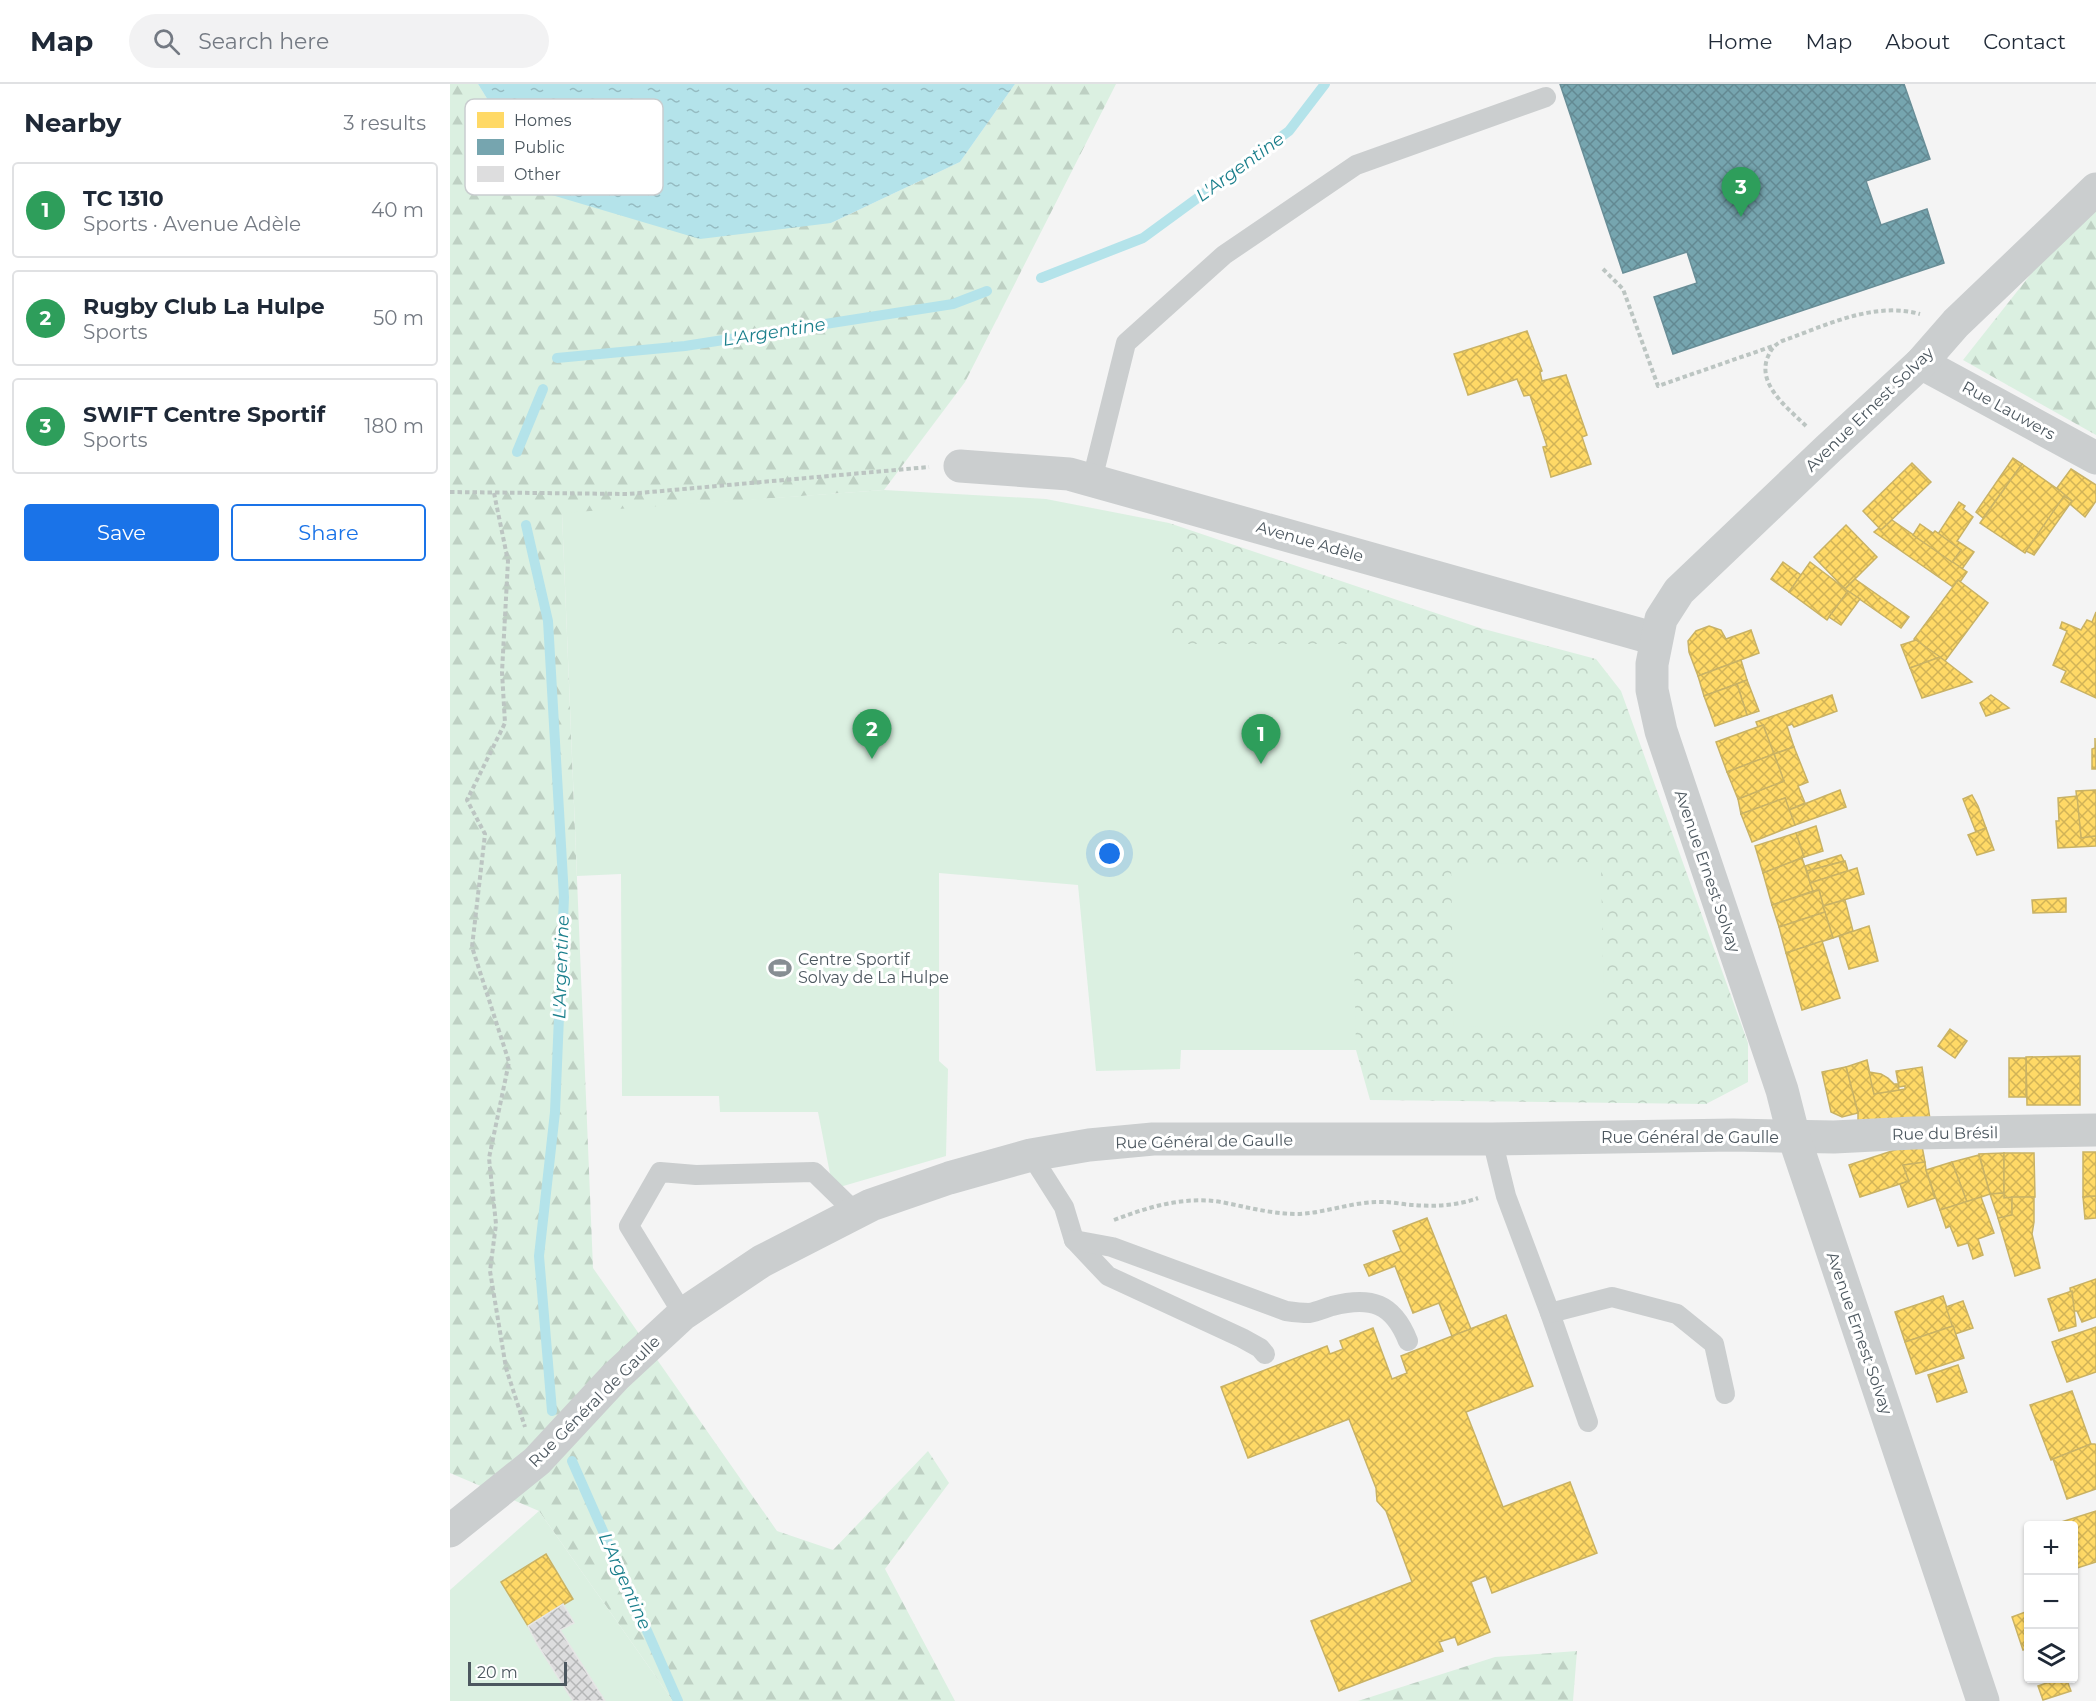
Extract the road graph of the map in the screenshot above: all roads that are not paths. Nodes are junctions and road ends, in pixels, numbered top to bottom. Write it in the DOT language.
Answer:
graph roads {
  1 [pos="1546,97"];
  2 [pos="2096,189"];
  3 [pos="1922,363"];
  4 [pos="2096,458"];
  5 [pos="960,466"];
  6 [pos="1092,480"];
  7 [pos="1656,639"];
  8 [pos="2096,1130"];
  9 [pos="1794,1137"];
  10 [pos="1492,1139"];
  11 [pos="1030,1155"];
  12 [pos="855,1212"];
  13 [pos="1074,1240"];
  14 [pos="1550,1313"];
  15 [pos="683,1314"];
  16 [pos="1408,1341"];
  17 [pos="1265,1354"];
  18 [pos="1725,1394"];
  19 [pos="1588,1422"];
  20 [pos="450,1531"];
  21 [pos="1983,1701"];
  1 -- 6 [label="lane"];
  2 -- 3 [label="street, Avenue Ernest Solvay"];
  3 -- 4 [label="street, Rue Lauwers"];
  3 -- 7 [label="street, Avenue Ernest Solvay"];
  5 -- 6 [label="street, Avenue Adèle"];
  6 -- 7 [label="street, Avenue Adèle"];
  7 -- 9 [label="street, Avenue Ernest Solvay"];
  8 -- 9 [label="street, Rue du Brésil"];
  9 -- 10 [label="street, Rue Général de Gaulle"];
  9 -- 21 [label="street, Avenue Ernest Solvay"];
  10 -- 11 [label="street, Rue Général de Gaulle"];
  10 -- 14 [label="lane"];
  11 -- 12 [label="street, Rue Général de Gaulle"];
  11 -- 13 [label="lane"];
  12 -- 15 [label="street, Rue Général de Gaulle"];
  12 -- 15 [label="lane"];
  13 -- 16 [label="lane"];
  13 -- 17 [label="lane"];
  14 -- 18 [label="lane"];
  14 -- 19 [label="lane"];
  15 -- 20 [label="street, Rue Général de Gaulle"];
}
